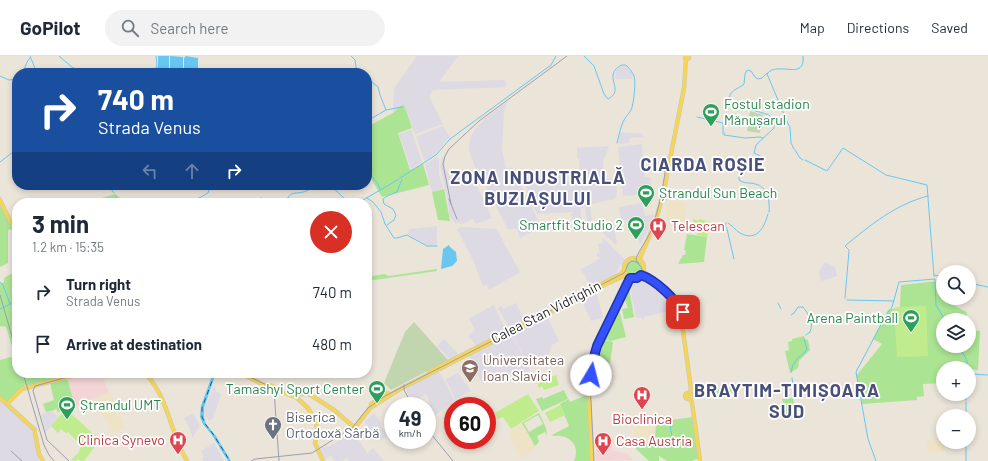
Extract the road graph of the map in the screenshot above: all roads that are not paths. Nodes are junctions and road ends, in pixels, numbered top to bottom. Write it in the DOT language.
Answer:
graph roads {
  1 [pos="687,57"];
  2 [pos="0,198"];
  3 [pos="12,223"];
  4 [pos="647,242"];
  5 [pos="636,258"];
  6 [pos="641,261"];
  7 [pos="624,270"];
  8 [pos="642,273"];
  9 [pos="626,275"];
  10 [pos="631,278"];
  11 [pos="673,300"];
  12 [pos="683,318"];
  13 [pos="63,378"];
  14 [pos="149,378"];
  15 [pos="252,378"];
  16 [pos="253,378"];
  17 [pos="404,386"];
  18 [pos="275,388"];
  19 [pos="298,397"];
  20 [pos="0,398"];
  21 [pos="9,404"];
  22 [pos="348,422"];
  23 [pos="44,461"];
  24 [pos="186,461"];
  25 [pos="323,461"];
  26 [pos="593,461"];
  27 [pos="700,461"];
  1 -- 4 [label="main road"];
  2 -- 3 [label="main road"];
  4 -- 5 [label="main road"];
  4 -- 6 [label="main road"];
  5 -- 6 [label="main road"];
  5 -- 7 [label="main road"];
  6 -- 8 [label="main road"];
  7 -- 9 [label="main road"];
  7 -- 17 [label="main road, Calea Stan Vidrighin"];
  8 -- 10 [label="main road"];
  8 -- 11 [label="main road"];
  9 -- 10 [label="main road"];
  9 -- 17 [label="main road, Calea Stan Vidrighin"];
  9 -- 26 [label="main road"];
  10 -- 26 [label="main road"];
  11 -- 12 [label="main road"];
  11 -- 12 [label="main road"];
  12 -- 27 [label="main road"];
  13 -- 21 [label="main road"];
  14 -- 24 [label="main road"];
  15 -- 18 [label="main road"];
  16 -- 18 [label="main road"];
  17 -- 22 [label="main road"];
  17 -- 22 [label="main road"];
  18 -- 19 [label="main road"];
  19 -- 22 [label="main road"];
  19 -- 25 [label="main road"];
  20 -- 21 [label="main road"];
  21 -- 23 [label="main road"];
}
